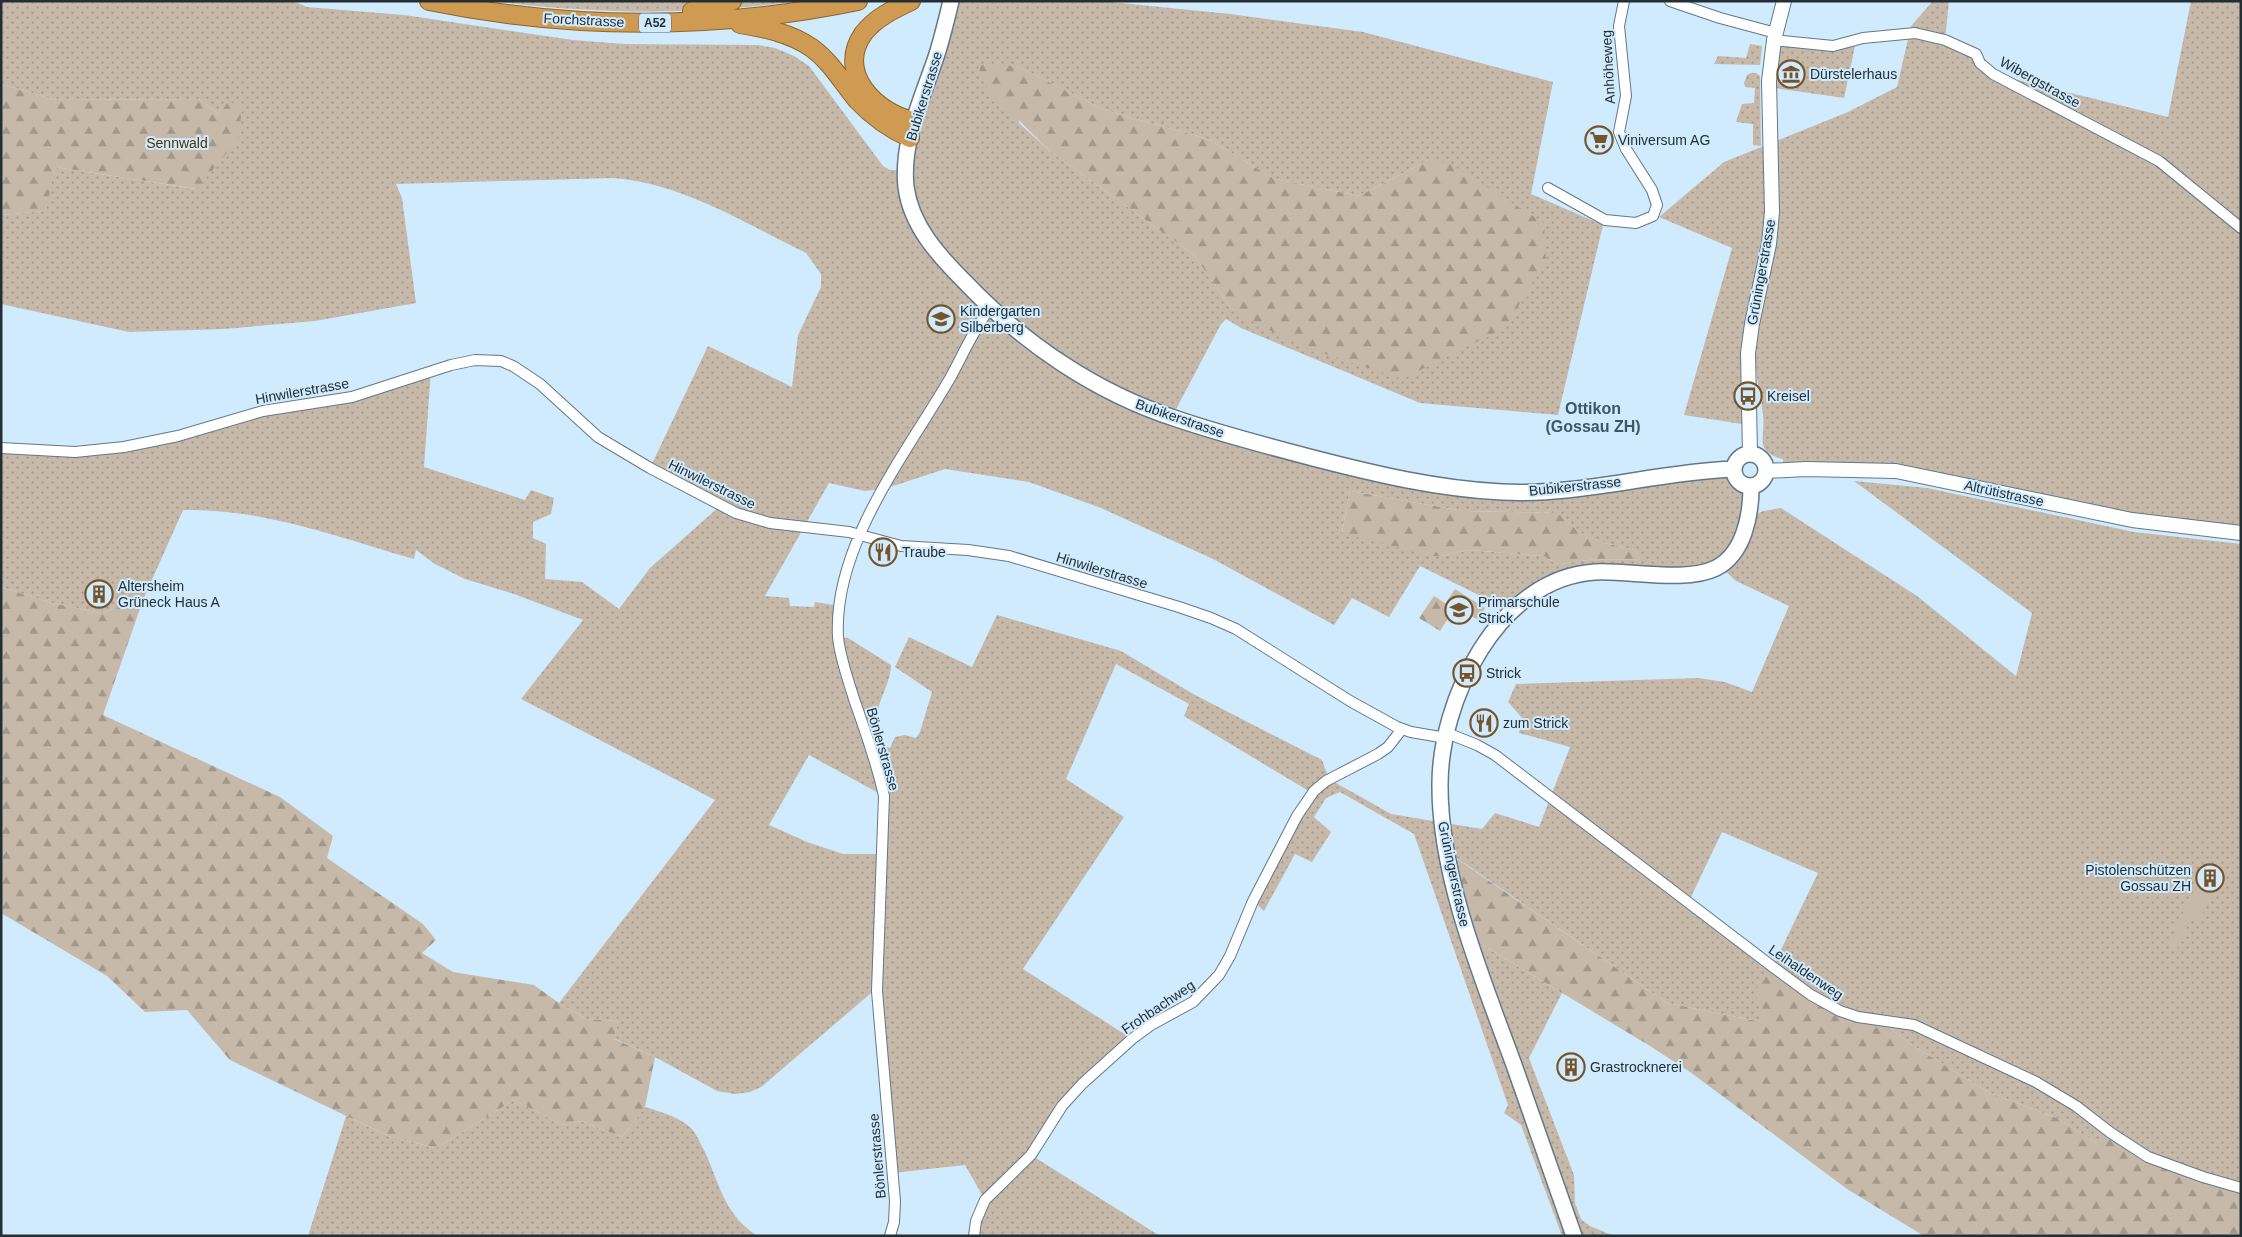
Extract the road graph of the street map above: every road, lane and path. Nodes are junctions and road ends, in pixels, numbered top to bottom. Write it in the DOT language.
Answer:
graph roads {
  1 [pos="429,1"];
  2 [pos="492,1"];
  3 [pos="732,1"];
  4 [pos="797,1"];
  5 [pos="858,1"];
  6 [pos="911,1"];
  7 [pos="951,1"];
  8 [pos="1624,1"];
  9 [pos="1670,1"];
  10 [pos="1784,1"];
  11 [pos="692,11"];
  12 [pos="717,20"];
  13 [pos="1775,36"];
  14 [pos="912,129"];
  15 [pos="1548,188"];
  16 [pos="2241,228"];
  17 [pos="990,308"];
  18 [pos="1,448"];
  19 [pos="1750,454"];
  20 [pos="1733,469"];
  21 [pos="1766,471"];
  22 [pos="1751,487"];
  23 [pos="2241,533"];
  24 [pos="860,535"];
  25 [pos="1402,729"];
  26 [pos="1446,736"];
  27 [pos="2241,1188"];
  28 [pos="890,1236"];
  29 [pos="974,1236"];
  30 [pos="1574,1236"];
  1 -- 12 [label="highway, Forchstrasse / A52"];
  2 -- 11 [label="highway, Forchstrasse / A52"];
  3 -- 11 [label="highway"];
  4 -- 11 [label="highway, Forchstrasse / A52"];
  5 -- 12 [label="highway, Forchstrasse / A52"];
  6 -- 14 [label="highway"];
  7 -- 14 [label="main road, Bubikerstrasse"];
  8 -- 15 [label="street, Anhöheweg"];
  9 -- 13 [label="street, Wibergstrasse"];
  10 -- 13 [label="street, Grüningerstrasse"];
  12 -- 14 [label="highway"];
  13 -- 16 [label="street, Wibergstrasse"];
  13 -- 19 [label="street, Grüningerstrasse"];
  14 -- 17 [label="main road, Bubikerstrasse"];
  17 -- 20 [label="main road, Bubikerstrasse"];
  17 -- 24 [label="street, Bönlerstrasse"];
  18 -- 24 [label="street, Hinwilerstrasse"];
  19 -- 20 [label="main road"];
  19 -- 21 [label="main road"];
  20 -- 22 [label="main road"];
  21 -- 22 [label="main road"];
  21 -- 23 [label="street, Altrütistrasse"];
  22 -- 26 [label="main road, Grüningerstrasse"];
  24 -- 25 [label="street, Hinwilerstrasse"];
  24 -- 28 [label="street, Bönlerstrasse"];
  25 -- 26 [label="street, Hinwilerstrasse"];
  25 -- 29 [label="street, Frohbachweg"];
  26 -- 27 [label="street, Leihaldenweg"];
  26 -- 30 [label="main road, Grüningerstrasse"];
}
